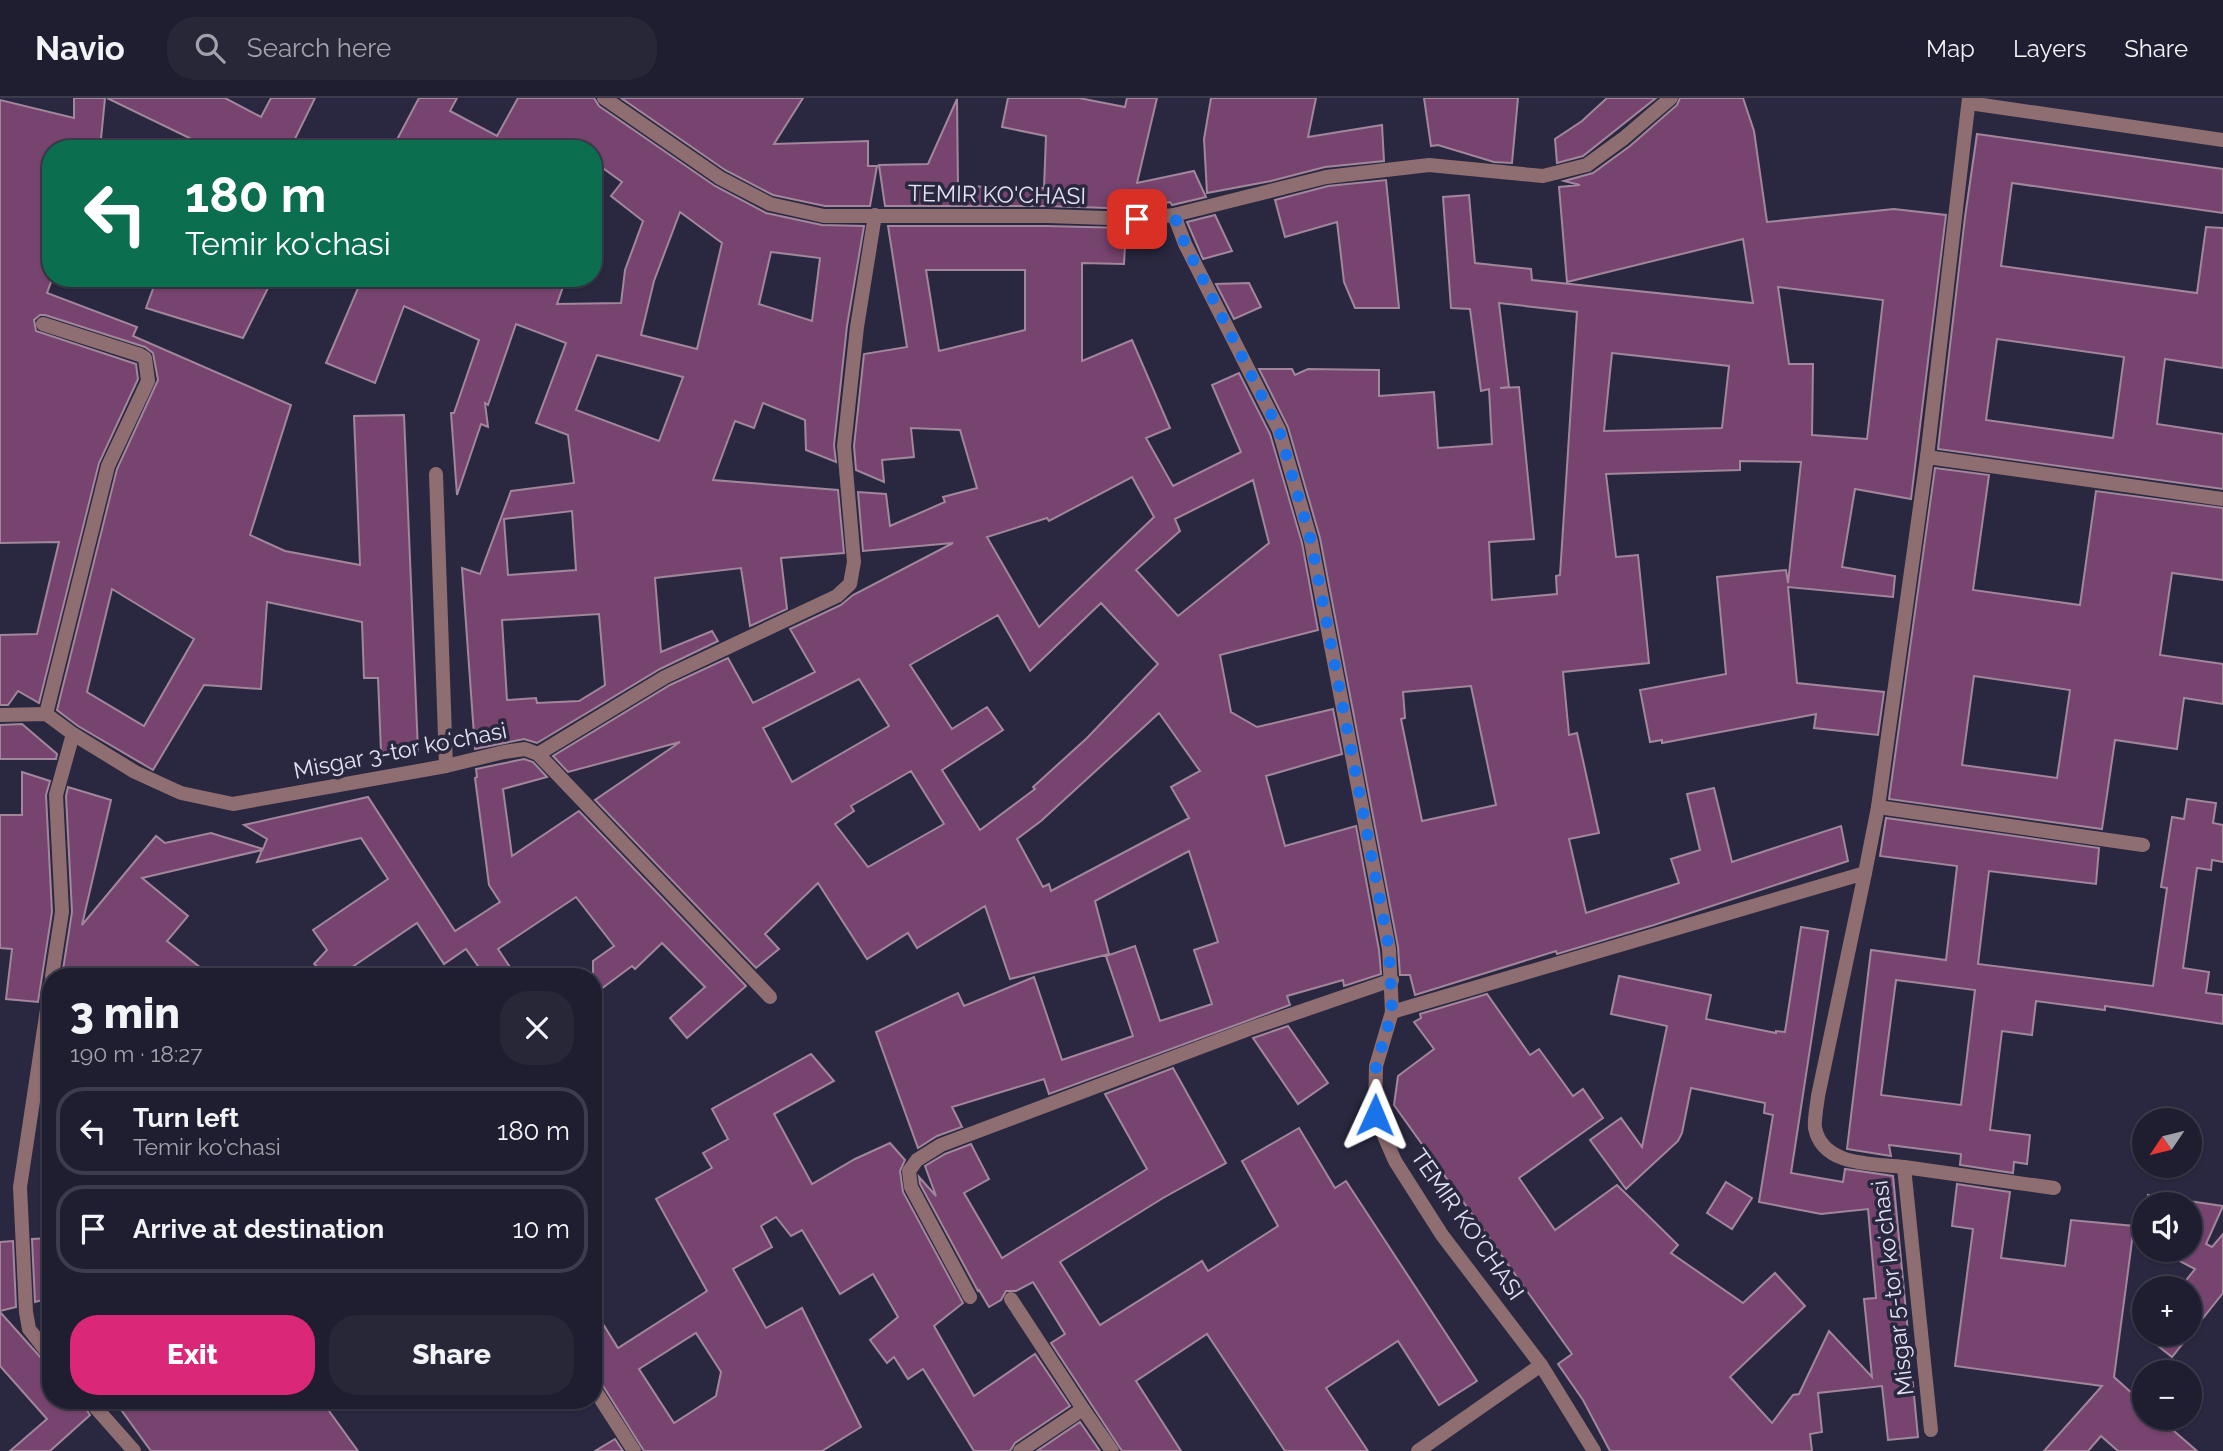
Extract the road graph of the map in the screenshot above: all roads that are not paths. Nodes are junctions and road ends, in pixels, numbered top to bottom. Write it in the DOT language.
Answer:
graph roads {
  1 [pos="604,98"];
  2 [pos="1671,98"];
  3 [pos="1969,100"];
  4 [pos="2223,140"];
  5 [pos="875,215"];
  6 [pos="1174,215"];
  7 [pos="43,324"];
  8 [pos="1927,457"];
  9 [pos="436,474"];
  10 [pos="2223,499"];
  11 [pos="46,714"];
  12 [pos="0,715"];
  13 [pos="73,734"];
  14 [pos="538,754"];
  15 [pos="446,766"];
  16 [pos="1878,807"];
  17 [pos="2143,845"];
  18 [pos="1865,873"];
  19 [pos="53,968"];
  20 [pos="1392,980"];
  21 [pos="770,997"];
  22 [pos="1392,1012"];
  23 [pos="42,1042"];
  24 [pos="1904,1167"];
  25 [pos="2054,1188"];
  26 [pos="970,1297"];
  27 [pos="1012,1299"];
  28 [pos="42,1346"];
  29 [pos="1541,1365"];
  30 [pos="602,1401"];
  31 [pos="97,1409"];
  32 [pos="1083,1409"];
  33 [pos="1931,1430"];
  34 [pos="134,1451"];
  35 [pos="634,1451"];
  36 [pos="1020,1451"];
  37 [pos="1112,1451"];
  38 [pos="1418,1451"];
  39 [pos="1594,1451"];
  1 -- 5 [label="street, TEMIR KO'CHASI"];
  2 -- 6 [label="street"];
  3 -- 4 [label="street"];
  3 -- 8 [label="street"];
  5 -- 6 [label="street, TEMIR KO'CHASI"];
  5 -- 14 [label="street"];
  6 -- 20 [label="street, TEMIR KO'CHASI"];
  7 -- 11 [label="street"];
  8 -- 10 [label="street"];
  8 -- 16 [label="street"];
  9 -- 15 [label="street"];
  11 -- 12 [label="street"];
  11 -- 13 [label="street, Misgar 3-tor koʻchasi"];
  13 -- 15 [label="street, Misgar 3-tor koʻchasi"];
  13 -- 19 [label="street"];
  14 -- 15 [label="street, Misgar 3-tor koʻchasi"];
  14 -- 21 [label="street, Misgar 3-tor koʻchasi"];
  16 -- 17 [label="street"];
  16 -- 18 [label="street"];
  18 -- 22 [label="street"];
  18 -- 24 [label="street, Misgar 5-tor koʻchasi"];
  20 -- 22 [label="street, TEMIR KO'CHASI"];
  20 -- 26 [label="street"];
  22 -- 29 [label="street, TEMIR KO'CHASI"];
  23 -- 28 [label="street"];
  24 -- 25 [label="street"];
  24 -- 33 [label="street, Misgar 5-tor koʻchasi"];
  27 -- 32 [label="street"];
  29 -- 38 [label="street"];
  29 -- 39 [label="street, TEMIR KO'CHASI"];
  30 -- 35 [label="street"];
  31 -- 34 [label="street"];
  32 -- 36 [label="street"];
  32 -- 37 [label="street"];
}
